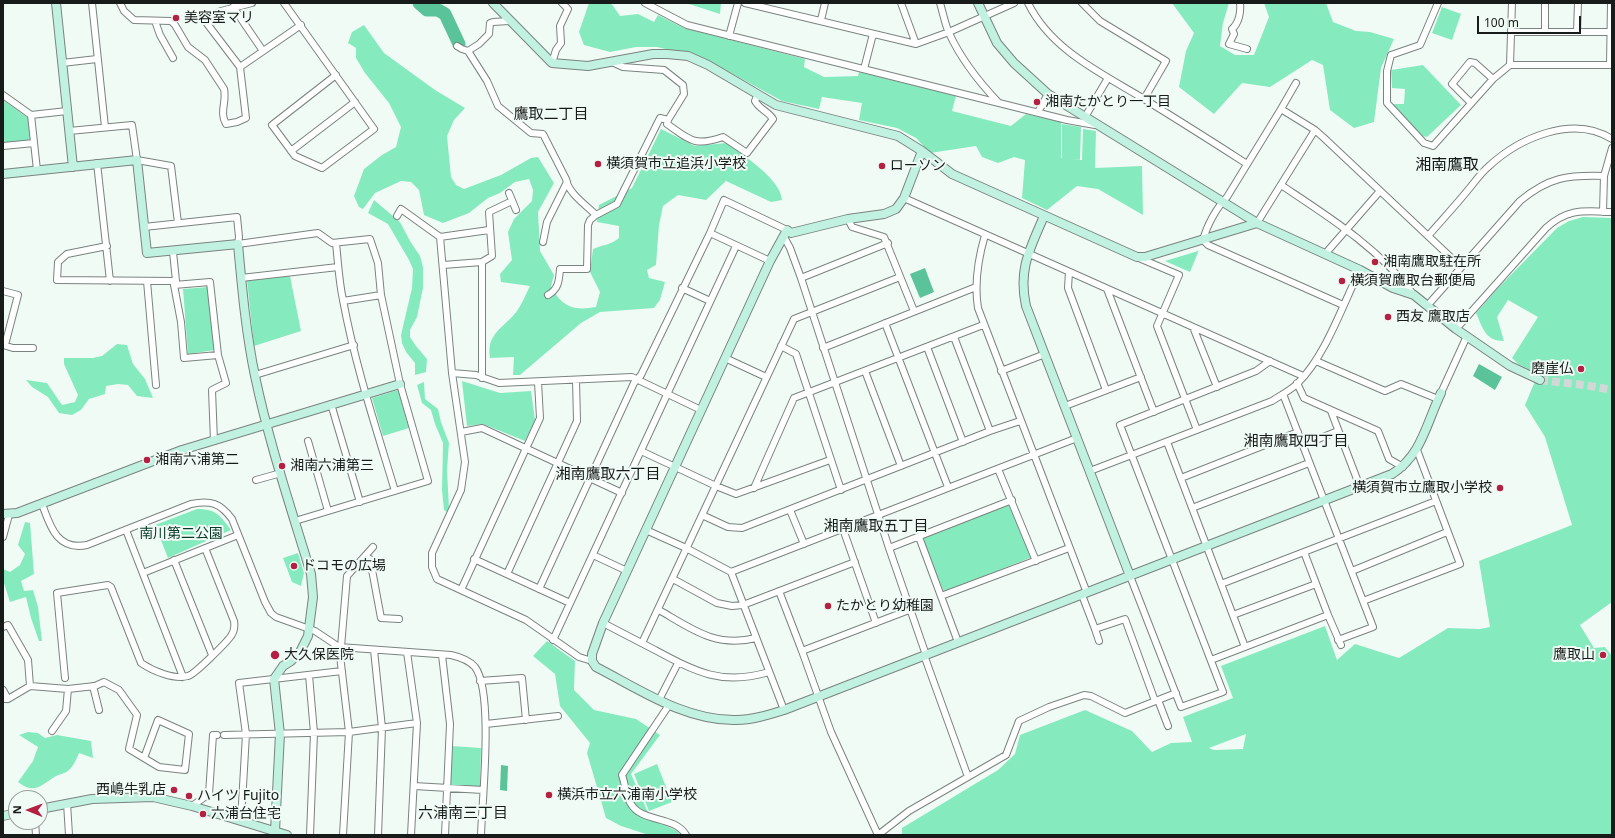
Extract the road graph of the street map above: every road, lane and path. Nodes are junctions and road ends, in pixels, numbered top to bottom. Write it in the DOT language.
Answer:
graph roads {
  1 [pos="56,3"];
  2 [pos="92,3"];
  3 [pos="120,3"];
  4 [pos="252,3"];
  5 [pos="284,3"];
  6 [pos="493,3"];
  7 [pos="562,3"];
  8 [pos="645,3"];
  9 [pos="738,3"];
  10 [pos="745,3"];
  11 [pos="825,3"];
  12 [pos="902,3"];
  13 [pos="940,3"];
  14 [pos="978,3"];
  15 [pos="1014,3"];
  16 [pos="1028,3"];
  17 [pos="1082,3"];
  18 [pos="1240,3"];
  19 [pos="1438,3"];
  20 [pos="1512,3"];
  21 [pos="1545,3"];
  22 [pos="1578,3"];
  23 [pos="1611,3"];
  24 [pos="233,7"];
  25 [pos="984,18"];
  26 [pos="821,20"];
  27 [pos="156,21"];
  28 [pos="510,21"];
  29 [pos="301,25"];
  30 [pos="949,32"];
  31 [pos="1512,32"];
  32 [pos="1545,32"];
  33 [pos="1577,32"];
  34 [pos="1611,32"];
  35 [pos="873,34"];
  36 [pos="729,36"];
  37 [pos="916,44"];
  38 [pos="457,46"];
  39 [pos="1246,49"];
  40 [pos="263,51"];
  41 [pos="468,51"];
  42 [pos="173,58"];
  43 [pos="98,60"];
  44 [pos="612,62"];
  45 [pos="62,63"];
  46 [pos="552,64"];
  47 [pos="1510,65"];
  48 [pos="1611,65"];
  49 [pos="240,67"];
  50 [pos="864,69"];
  51 [pos="336,75"];
  52 [pos="1108,78"];
  53 [pos="1493,79"];
  54 [pos="1296,83"];
  55 [pos="758,94"];
  56 [pos="1048,94"];
  57 [pos="3,95"];
  58 [pos="1144,99"];
  59 [pos="355,102"];
  60 [pos="998,102"];
  61 [pos="1471,103"];
  62 [pos="1280,109"];
  63 [pos="67,111"];
  64 [pos="1038,112"];
  65 [pos="31,115"];
  66 [pos="1085,117"];
  67 [pos="668,120"];
  68 [pos="1098,126"];
  69 [pos="105,127"];
  70 [pos="69,130"];
  71 [pos="1315,130"];
  72 [pos="1612,139"];
  73 [pos="34,143"];
  74 [pos="3,146"];
  75 [pos="1612,148"];
  76 [pos="291,151"];
  77 [pos="922,151"];
  78 [pos="137,160"];
  79 [pos="97,163"];
  80 [pos="1247,164"];
  81 [pos="73,167"];
  82 [pos="37,170"];
  83 [pos="3,174"];
  84 [pos="1604,176"];
  85 [pos="567,182"];
  86 [pos="1281,185"];
  87 [pos="1380,191"];
  88 [pos="509,193"];
  89 [pos="904,198"];
  90 [pos="512,200"];
  91 [pos="1222,202"];
  92 [pos="516,210"];
  93 [pos="1603,212"];
  94 [pos="1612,212"];
  95 [pos="596,215"];
  96 [pos="397,216"];
  97 [pos="1044,216"];
  98 [pos="848,219"];
  99 [pos="1258,223"];
  100 [pos="178,224"];
  101 [pos="144,227"];
  102 [pos="1347,229"];
  103 [pos="489,230"];
  104 [pos="710,233"];
  105 [pos="785,234"];
  106 [pos="985,235"];
  107 [pos="1428,236"];
  108 [pos="440,237"];
  109 [pos="1203,240"];
  110 [pos="544,242"];
  111 [pos="336,243"];
  112 [pos="888,243"];
  113 [pos="238,244"];
  114 [pos="106,246"];
  115 [pos="736,246"];
  116 [pos="173,252"];
  117 [pos="1028,253"];
  118 [pos="1326,254"];
  119 [pos="1137,257"];
  120 [pos="770,261"];
  121 [pos="482,262"];
  122 [pos="443,265"];
  123 [pos="338,267"];
  124 [pos="1461,267"];
  125 [pos="1360,270"];
  126 [pos="1069,272"];
  127 [pos="900,277"];
  128 [pos="241,278"];
  129 [pos="801,278"];
  130 [pos="110,281"];
  131 [pos="147,281"];
  132 [pos="175,283"];
  133 [pos="976,287"];
  134 [pos="682,288"];
  135 [pos="1107,289"];
  136 [pos="3,291"];
  137 [pos="381,295"];
  138 [pos="548,295"];
  139 [pos="1414,295"];
  140 [pos="343,300"];
  141 [pos="710,301"];
  142 [pos="1343,305"];
  143 [pos="1427,306"];
  144 [pos="914,311"];
  145 [pos="811,312"];
  146 [pos="1163,314"];
  147 [pos="885,323"];
  148 [pos="983,325"];
  149 [pos="1193,327"];
  150 [pos="1456,329"];
  151 [pos="1467,336"];
  152 [pos="954,337"];
  153 [pos="4,345"];
  154 [pos="354,345"];
  155 [pos="781,346"];
  156 [pos="927,347"];
  157 [pos="33,348"];
  158 [pos="823,348"];
  159 [pos="1045,354"];
  160 [pos="218,355"];
  161 [pos="725,358"];
  162 [pos="898,358"];
  163 [pos="1270,361"];
  164 [pos="1316,361"];
  165 [pos="865,371"];
  166 [pos="1001,371"];
  167 [pos="452,373"];
  168 [pos="255,376"];
  169 [pos="1303,376"];
  170 [pos="766,377"];
  171 [pos="1141,377"];
  172 [pos="482,378"];
  173 [pos="576,380"];
  174 [pos="637,380"];
  175 [pos="1540,380"];
  176 [pos="538,382"];
  177 [pos="835,383"];
  178 [pos="1297,383"];
  179 [pos="400,384"];
  180 [pos="156,385"];
  181 [pos="1217,387"];
  182 [pos="1106,390"];
  183 [pos="808,393"];
  184 [pos="366,394"];
  185 [pos="667,394"];
  186 [pos="1283,394"];
  187 [pos="1440,396"];
  188 [pos="1186,400"];
  189 [pos="331,404"];
  190 [pos="1065,406"];
  191 [pos="701,410"];
  192 [pos="1331,411"];
  193 [pos="1154,412"];
  194 [pos="1020,421"];
  195 [pos="266,425"];
  196 [pos="1197,430"];
  197 [pos="1338,430"];
  198 [pos="990,431"];
  199 [pos="461,432"];
  200 [pos="1298,432"];
  201 [pos="1077,438"];
  202 [pos="214,441"];
  203 [pos="308,441"];
  204 [pos="963,442"];
  205 [pos="1167,442"];
  206 [pos="1303,445"];
  207 [pos="526,448"];
  208 [pos="641,450"];
  209 [pos="1417,450"];
  210 [pos="935,454"];
  211 [pos="1033,454"];
  212 [pos="1132,456"];
  213 [pos="830,460"];
  214 [pos="558,463"];
  215 [pos="1309,463"];
  216 [pos="901,466"];
  217 [pos="676,467"];
  218 [pos="1403,467"];
  219 [pos="998,469"];
  220 [pos="1090,471"];
  221 [pos="281,473"];
  222 [pos="591,478"];
  223 [pos="1181,478"];
  224 [pos="256,480"];
  225 [pos="867,481"];
  226 [pos="716,486"];
  227 [pos="948,487"];
  228 [pos="1360,487"];
  229 [pos="754,488"];
  230 [pos="841,490"];
  231 [pos="396,491"];
  232 [pos="622,493"];
  233 [pos="1012,500"];
  234 [pos="1325,500"];
  235 [pos="1436,501"];
  236 [pos="360,502"];
  237 [pos="42,504"];
  238 [pos="1192,508"];
  239 [pos="790,510"];
  240 [pos="328,511"];
  241 [pos="6,515"];
  242 [pos="702,515"];
  243 [pos="878,515"];
  244 [pos="295,521"];
  245 [pos="843,529"];
  246 [pos="126,530"];
  247 [pos="646,530"];
  248 [pos="1448,532"];
  249 [pos="238,535"];
  250 [pos="3,537"];
  251 [pos="919,537"];
  252 [pos="1339,538"];
  253 [pos="804,544"];
  254 [pos="373,547"];
  255 [pos="1207,547"];
  256 [pos="205,548"];
  257 [pos="686,548"];
  258 [pos="889,548"];
  259 [pos="1069,548"];
  260 [pos="1304,552"];
  261 [pos="365,556"];
  262 [pos="593,556"];
  263 [pos="174,560"];
  264 [pos="474,560"];
  265 [pos="1172,560"];
  266 [pos="1036,561"];
  267 [pos="855,562"];
  268 [pos="1352,570"];
  269 [pos="627,571"];
  270 [pos="731,572"];
  271 [pos="143,573"];
  272 [pos="506,574"];
  273 [pos="1130,576"];
  274 [pos="673,579"];
  275 [pos="1221,584"];
  276 [pos="1316,584"];
  277 [pos="539,589"];
  278 [pos="460,590"];
  279 [pos="779,591"];
  280 [pos="1084,594"];
  281 [pos="941,596"];
  282 [pos="1363,602"];
  283 [pos="570,603"];
  284 [pos="743,605"];
  285 [pos="659,610"];
  286 [pos="909,610"];
  287 [pos="1233,615"];
  288 [pos="1328,615"];
  289 [pos="399,619"];
  290 [pos="603,623"];
  291 [pos="876,623"];
  292 [pos="3,627"];
  293 [pos="310,629"];
  294 [pos="1095,629"];
  295 [pos="756,638"];
  296 [pos="553,640"];
  297 [pos="1100,641"];
  298 [pos="958,642"];
  299 [pos="642,643"];
  300 [pos="340,647"];
  301 [pos="1245,647"];
  302 [pos="374,650"];
  303 [pos="802,651"];
  304 [pos="407,652"];
  305 [pos="442,655"];
  306 [pos="925,655"];
  307 [pos="212,656"];
  308 [pos="1211,660"];
  309 [pos="592,661"];
  310 [pos="678,663"];
  311 [pos="342,671"];
  312 [pos="769,672"];
  313 [pos="309,675"];
  314 [pos="183,676"];
  315 [pos="65,678"];
  316 [pos="274,679"];
  317 [pos="480,681"];
  318 [pos="30,686"];
  319 [pos="93,686"];
  320 [pos="68,689"];
  321 [pos="3,690"];
  322 [pos="1176,693"];
  323 [pos="818,696"];
  324 [pos="6,699"];
  325 [pos="659,700"];
  326 [pos="1156,701"];
  327 [pos="669,705"];
  328 [pos="98,710"];
  329 [pos="784,710"];
  330 [pos="558,716"];
  331 [pos="526,720"];
  332 [pos="417,723"];
  333 [pos="486,724"];
  334 [pos="1168,726"];
  335 [pos="382,728"];
  336 [pos="52,731"];
  337 [pos="349,732"];
  338 [pos="314,733"];
  339 [pos="246,734"];
  340 [pos="280,734"];
  341 [pos="217,735"];
  342 [pos="224,735"];
  343 [pos="144,758"];
  344 [pos="968,777"];
  345 [pos="414,786"];
  346 [pos="448,788"];
  347 [pos="483,790"];
  348 [pos="67,803"];
  349 [pos="192,806"];
  350 [pos="48,807"];
  351 [pos="241,821"];
  352 [pos="275,831"];
  353 [pos="69,835"];
  354 [pos="287,835"];
  355 [pos="310,835"];
  356 [pos="343,835"];
  357 [pos="378,835"];
  358 [pos="411,835"];
  359 [pos="445,835"];
  360 [pos="480,835"];
  361 [pos="686,835"];
  362 [pos="878,835"];
  1 -- 45 [label="street"];
  2 -- 43 [label="street"];
  3 -- 27 [label="street"];
  4 -- 24 [label="street"];
  5 -- 29 [label="street"];
  6 -- 28 [label="street"];
  7 -- 46 [label="street"];
  8 -- 36 [label="street"];
  9 -- 36 [label="street"];
  10 -- 26 [label="street"];
  11 -- 26 [label="street"];
  12 -- 37 [label="street"];
  13 -- 30 [label="street"];
  14 -- 25 [label="street"];
  15 -- 25 [label="street"];
  16 -- 52 [label="street"];
  17 -- 58 [label="street"];
  18 -- 39 [label="street"];
  19 -- 61 [label="street"];
  20 -- 31 [label="street"];
  21 -- 32 [label="street"];
  22 -- 33 [label="street"];
  23 -- 34 [label="street"];
  24 -- 40 [label="street"];
  24 -- 49 [label="street"];
  25 -- 30 [label="street"];
  25 -- 56 [label="street"];
  26 -- 35 [label="street"];
  27 -- 42 [label="street"];
  27 -- 49 [label="street"];
  28 -- 41 [label="street"];
  28 -- 46 [label="street"];
  29 -- 40 [label="street"];
  29 -- 51 [label="street"];
  30 -- 37 [label="street"];
  30 -- 60 [label="street"];
  31 -- 32 [label="street"];
  31 -- 47 [label="street"];
  32 -- 33 [label="street"];
  33 -- 34 [label="street"];
  34 -- 48 [label="street"];
  35 -- 37 [label="street"];
  35 -- 50 [label="street"];
  36 -- 50 [label="street"];
  38 -- 41 [label="street"];
  40 -- 49 [label="street"];
  41 -- 85 [label="street"];
  43 -- 45 [label="street"];
  43 -- 69 [label="street"];
  44 -- 46 [label="street"];
  44 -- 55 [label="street"];
  44 -- 67 [label="street"];
  45 -- 63 [label="street"];
  47 -- 48 [label="street"];
  47 -- 53 [label="street"];
  50 -- 60 [label="street"];
  51 -- 59 [label="street"];
  51 -- 76 [label="street"];
  52 -- 58 [label="street"];
  52 -- 66 [label="street"];
  53 -- 61 [label="street"];
  53 -- 61 [label="street"];
  54 -- 62 [label="street"];
  55 -- 67 [label="street"];
  55 -- 77 [label="street"];
  56 -- 64 [label="street"];
  56 -- 66 [label="street"];
  57 -- 65 [label="street"];
  58 -- 80 [label="street"];
  59 -- 76 [label="street"];
  59 -- 76 [label="street"];
  60 -- 64 [label="street"];
  62 -- 71 [label="street"];
  62 -- 80 [label="street"];
  63 -- 65 [label="street"];
  63 -- 70 [label="street"];
  64 -- 68 [label="street"];
  65 -- 73 [label="street"];
  66 -- 68 [label="street"];
  67 -- 95 [label="street"];
  68 -- 91 [label="street"];
  69 -- 70 [label="street"];
  69 -- 78 [label="street"];
  70 -- 81 [label="street"];
  71 -- 86 [label="street"];
  71 -- 87 [label="street"];
  72 -- 107 [label="street"];
  73 -- 74 [label="street"];
  73 -- 82 [label="street"];
  75 -- 84 [label="street"];
  77 -- 89 [label="street"];
  77 -- 97 [label="street"];
  78 -- 79 [label="street"];
  78 -- 100 [label="street"];
  78 -- 101 [label="street"];
  79 -- 81 [label="street"];
  79 -- 114 [label="street"];
  80 -- 91 [label="street"];
  81 -- 82 [label="street"];
  82 -- 83 [label="street"];
  84 -- 93 [label="street"];
  84 -- 124 [label="street"];
  85 -- 95 [label="street"];
  85 -- 110 [label="street"];
  86 -- 99 [label="street"];
  86 -- 102 [label="street"];
  87 -- 102 [label="street"];
  87 -- 107 [label="street"];
  88 -- 90 [label="street"];
  89 -- 98 [label="street"];
  89 -- 106 [label="street"];
  90 -- 92 [label="street"];
  90 -- 103 [label="street"];
  91 -- 99 [label="street"];
  91 -- 109 [label="street"];
  93 -- 94 [label="street"];
  93 -- 150 [label="street"];
  95 -- 138 [label="street"];
  96 -- 108 [label="street"];
  97 -- 117 [label="street"];
  97 -- 119 [label="street"];
  98 -- 105 [label="street"];
  98 -- 112 [label="street"];
  99 -- 109 [label="street"];
  99 -- 118 [label="street"];
  100 -- 101 [label="street"];
  100 -- 113 [label="street"];
  101 -- 116 [label="street"];
  102 -- 118 [label="street"];
  102 -- 139 [label="street"];
  103 -- 108 [label="street"];
  103 -- 121 [label="street"];
  104 -- 105 [label="street"];
  104 -- 115 [label="street"];
  104 -- 134 [label="street"];
  105 -- 120 [label="street"];
  105 -- 129 [label="street"];
  106 -- 117 [label="street"];
  106 -- 133 [label="street"];
  107 -- 124 [label="street"];
  108 -- 122 [label="street"];
  109 -- 119 [label="street"];
  109 -- 142 [label="street"];
  111 -- 113 [label="street"];
  111 -- 123 [label="street"];
  111 -- 137 [label="street"];
  112 -- 127 [label="street"];
  112 -- 129 [label="street"];
  113 -- 116 [label="street"];
  113 -- 128 [label="street"];
  114 -- 130 [label="street"];
  114 -- 130 [label="street"];
  115 -- 120 [label="street"];
  115 -- 141 [label="street"];
  116 -- 132 [label="street"];
  117 -- 126 [label="street"];
  117 -- 159 [label="street"];
  118 -- 125 [label="street"];
  119 -- 146 [label="street"];
  120 -- 161 [label="street"];
  121 -- 122 [label="street"];
  121 -- 172 [label="street"];
  122 -- 167 [label="street"];
  123 -- 128 [label="street"];
  123 -- 140 [label="street"];
  124 -- 143 [label="street"];
  125 -- 139 [label="street"];
  125 -- 142 [label="street"];
  126 -- 135 [label="street"];
  126 -- 182 [label="street"];
  127 -- 144 [label="street"];
  127 -- 145 [label="street"];
  128 -- 168 [label="street"];
  129 -- 145 [label="street"];
  130 -- 131 [label="street"];
  131 -- 132 [label="street"];
  131 -- 180 [label="street"];
  132 -- 160 [label="street"];
  132 -- 160 [label="street"];
  133 -- 144 [label="street"];
  133 -- 148 [label="street"];
  134 -- 141 [label="street"];
  134 -- 174 [label="street"];
  135 -- 146 [label="street"];
  135 -- 171 [label="street"];
  136 -- 153 [label="street"];
  137 -- 140 [label="street"];
  137 -- 179 [label="street"];
  139 -- 143 [label="street"];
  140 -- 154 [label="street"];
  141 -- 185 [label="street"];
  142 -- 164 [label="street"];
  143 -- 150 [label="street"];
  144 -- 147 [label="street"];
  145 -- 155 [label="street"];
  145 -- 158 [label="street"];
  146 -- 149 [label="street"];
  146 -- 188 [label="street"];
  147 -- 158 [label="street"];
  147 -- 162 [label="street"];
  148 -- 152 [label="street"];
  148 -- 166 [label="street"];
  149 -- 163 [label="street"];
  149 -- 181 [label="street"];
  150 -- 151 [label="street"];
  151 -- 175 [label="street"];
  151 -- 187 [label="street"];
  152 -- 156 [label="street"];
  152 -- 198 [label="street"];
  153 -- 157 [label="street"];
  154 -- 168 [label="street"];
  154 -- 184 [label="street"];
  155 -- 170 [label="street"];
  155 -- 183 [label="street"];
  156 -- 162 [label="street"];
  156 -- 204 [label="street"];
  158 -- 177 [label="street"];
  159 -- 166 [label="street"];
  159 -- 190 [label="street"];
  160 -- 202 [label="street"];
  161 -- 170 [label="street"];
  161 -- 191 [label="street"];
  162 -- 165 [label="street"];
  162 -- 210 [label="street"];
  163 -- 169 [label="street"];
  163 -- 181 [label="street"];
  164 -- 169 [label="street"];
  164 -- 187 [label="street"];
  165 -- 177 [label="street"];
  165 -- 216 [label="street"];
  166 -- 194 [label="street"];
  167 -- 172 [label="street"];
  167 -- 199 [label="street"];
  168 -- 195 [label="street"];
  169 -- 178 [label="street"];
  170 -- 226 [label="street"];
  171 -- 182 [label="street"];
  171 -- 193 [label="street"];
  172 -- 176 [label="street"];
  173 -- 174 [label="street"];
  173 -- 176 [label="street"];
  173 -- 214 [label="street"];
  174 -- 185 [label="street"];
  174 -- 222 [label="street"];
  176 -- 207 [label="street"];
  177 -- 183 [label="street"];
  177 -- 225 [label="street"];
  178 -- 186 [label="street"];
  178 -- 192 [label="street"];
  179 -- 184 [label="street"];
  179 -- 231 [label="street"];
  181 -- 188 [label="street"];
  182 -- 190 [label="street"];
  183 -- 213 [label="street"];
  183 -- 229 [label="street"];
  184 -- 189 [label="street"];
  184 -- 231 [label="street"];
  185 -- 191 [label="street"];
  185 -- 208 [label="street"];
  186 -- 196 [label="street"];
  186 -- 200 [label="street"];
  187 -- 209 [label="street"];
  188 -- 193 [label="street"];
  188 -- 196 [label="street"];
  189 -- 195 [label="street"];
  189 -- 236 [label="street"];
  190 -- 201 [label="street"];
  191 -- 217 [label="street"];
  192 -- 197 [label="street"];
  192 -- 218 [label="street"];
  193 -- 212 [label="street"];
  194 -- 198 [label="street"];
  194 -- 211 [label="street"];
  195 -- 202 [label="street"];
  195 -- 221 [label="street"];
  196 -- 205 [label="street"];
  197 -- 206 [label="street"];
  197 -- 228 [label="street"];
  198 -- 204 [label="street"];
  199 -- 207 [label="street"];
  199 -- 278 [label="street"];
  200 -- 206 [label="street"];
  200 -- 223 [label="street"];
  201 -- 211 [label="street"];
  201 -- 220 [label="street"];
  202 -- 237 [label="street"];
  203 -- 240 [label="street"];
  204 -- 210 [label="street"];
  205 -- 212 [label="street"];
  205 -- 223 [label="street"];
  206 -- 215 [label="street"];
  207 -- 214 [label="street"];
  207 -- 264 [label="street"];
  208 -- 217 [label="street"];
  208 -- 232 [label="street"];
  209 -- 218 [label="street"];
  209 -- 235 [label="street"];
  210 -- 216 [label="street"];
  210 -- 227 [label="street"];
  211 -- 219 [label="street"];
  211 -- 259 [label="street"];
  212 -- 220 [label="street"];
  212 -- 265 [label="street"];
  213 -- 229 [label="street"];
  213 -- 230 [label="street"];
  214 -- 222 [label="street"];
  214 -- 272 [label="street"];
  215 -- 234 [label="street"];
  215 -- 238 [label="street"];
  216 -- 225 [label="street"];
  217 -- 226 [label="street"];
  217 -- 247 [label="street"];
  218 -- 228 [label="street"];
  219 -- 227 [label="street"];
  219 -- 233 [label="street"];
  220 -- 273 [label="street"];
  221 -- 224 [label="street"];
  221 -- 244 [label="street"];
  222 -- 232 [label="street"];
  222 -- 277 [label="street"];
  223 -- 238 [label="street"];
  225 -- 230 [label="street"];
  225 -- 243 [label="street"];
  226 -- 229 [label="street"];
  226 -- 242 [label="street"];
  227 -- 243 [label="street"];
  228 -- 234 [label="street"];
  230 -- 239 [label="street"];
  231 -- 236 [label="street"];
  232 -- 262 [label="street"];
  233 -- 251 [label="street"];
  233 -- 266 [label="street"];
  234 -- 252 [label="street"];
  234 -- 255 [label="street"];
  235 -- 248 [label="street"];
  235 -- 252 [label="street"];
  236 -- 240 [label="street"];
  237 -- 241 [label="street"];
  237 -- 246 [label="street"];
  238 -- 255 [label="street"];
  239 -- 242 [label="street"];
  239 -- 253 [label="street"];
  240 -- 244 [label="street"];
  241 -- 250 [label="street"];
  242 -- 257 [label="street"];
  243 -- 245 [label="street"];
  243 -- 258 [label="street"];
  244 -- 293 [label="street"];
  245 -- 253 [label="street"];
  245 -- 267 [label="street"];
  246 -- 249 [label="street"];
  246 -- 271 [label="street"];
  247 -- 257 [label="street"];
  247 -- 269 [label="street"];
  248 -- 268 [label="street"];
  248 -- 282 [label="street"];
  249 -- 256 [label="street"];
  249 -- 293 [label="street"];
  251 -- 258 [label="street"];
  251 -- 281 [label="street"];
  252 -- 260 [label="street"];
  252 -- 268 [label="street"];
  253 -- 270 [label="street"];
  254 -- 261 [label="street"];
  255 -- 265 [label="street"];
  255 -- 275 [label="street"];
  256 -- 263 [label="street"];
  256 -- 307 [label="street"];
  257 -- 270 [label="street"];
  257 -- 274 [label="street"];
  258 -- 286 [label="street"];
  259 -- 266 [label="street"];
  259 -- 280 [label="street"];
  260 -- 275 [label="street"];
  260 -- 276 [label="street"];
  261 -- 289 [label="street"];
  261 -- 300 [label="street"];
  262 -- 269 [label="street"];
  262 -- 283 [label="street"];
  263 -- 271 [label="street"];
  263 -- 307 [label="street"];
  264 -- 272 [label="street"];
  264 -- 278 [label="street"];
  265 -- 273 [label="street"];
  265 -- 308 [label="street"];
  266 -- 281 [label="street"];
  267 -- 279 [label="street"];
  267 -- 291 [label="street"];
  268 -- 282 [label="street"];
  269 -- 290 [label="street"];
  270 -- 284 [label="street"];
  271 -- 314 [label="street"];
  272 -- 277 [label="street"];
  273 -- 280 [label="street"];
  273 -- 322 [label="street"];
  274 -- 284 [label="street"];
  274 -- 285 [label="street"];
  275 -- 287 [label="street"];
  276 -- 287 [label="street"];
  276 -- 288 [label="street"];
  277 -- 283 [label="street"];
  278 -- 296 [label="street"];
  279 -- 284 [label="street"];
  279 -- 303 [label="street"];
  280 -- 294 [label="street"];
  280 -- 298 [label="street"];
  281 -- 298 [label="street"];
  282 -- 288 [label="street"];
  283 -- 296 [label="street"];
  284 -- 295 [label="street"];
  285 -- 295 [label="street"];
  285 -- 299 [label="street"];
  286 -- 291 [label="street"];
  286 -- 306 [label="street"];
  287 -- 301 [label="street"];
  288 -- 301 [label="street"];
  290 -- 299 [label="street"];
  290 -- 309 [label="street"];
  291 -- 303 [label="street"];
  292 -- 318 [label="street"];
  293 -- 300 [label="street"];
  293 -- 316 [label="street"];
  294 -- 297 [label="street"];
  294 -- 326 [label="street"];
  295 -- 312 [label="street"];
  296 -- 309 [label="street"];
  298 -- 306 [label="street"];
  299 -- 310 [label="street"];
  300 -- 302 [label="street"];
  300 -- 311 [label="street"];
  301 -- 308 [label="street"];
  302 -- 304 [label="street"];
  302 -- 335 [label="street"];
  303 -- 323 [label="street"];
  304 -- 305 [label="street"];
  304 -- 332 [label="street"];
  305 -- 317 [label="street"];
  305 -- 346 [label="street"];
  306 -- 323 [label="street"];
  306 -- 344 [label="street"];
  307 -- 314 [label="street"];
  308 -- 322 [label="street"];
  309 -- 325 [label="street"];
  310 -- 312 [label="street"];
  310 -- 325 [label="street"];
  311 -- 313 [label="street"];
  311 -- 337 [label="street"];
  312 -- 329 [label="street"];
  313 -- 316 [label="street"];
  313 -- 338 [label="street"];
  314 -- 315 [label="street"];
  316 -- 339 [label="street"];
  316 -- 340 [label="street"];
  317 -- 331 [label="street"];
  317 -- 333 [label="street"];
  318 -- 320 [label="street"];
  318 -- 324 [label="street"];
  319 -- 320 [label="street"];
  319 -- 328 [label="street"];
  319 -- 343 [label="street"];
  320 -- 336 [label="street"];
  321 -- 324 [label="street"];
  322 -- 326 [label="street"];
  323 -- 329 [label="street"];
  323 -- 362 [label="street"];
  325 -- 327 [label="street"];
  326 -- 334 [label="street"];
  326 -- 344 [label="street"];
  327 -- 329 [label="street"];
  327 -- 361 [label="street"];
  330 -- 331 [label="street"];
  331 -- 333 [label="street"];
  332 -- 335 [label="street"];
  332 -- 345 [label="street"];
  333 -- 347 [label="street"];
  335 -- 337 [label="street"];
  335 -- 357 [label="street"];
  337 -- 338 [label="street"];
  337 -- 356 [label="street"];
  338 -- 340 [label="street"];
  338 -- 355 [label="street"];
  339 -- 340 [label="street"];
  339 -- 342 [label="street"];
  339 -- 351 [label="street"];
  340 -- 352 [label="street"];
  341 -- 349 [label="street"];
  343 -- 343 [label="street"];
  344 -- 362 [label="street"];
  345 -- 346 [label="street"];
  345 -- 358 [label="street"];
  346 -- 347 [label="street"];
  346 -- 359 [label="street"];
  347 -- 360 [label="street"];
  348 -- 349 [label="street"];
  348 -- 350 [label="street"];
  348 -- 353 [label="street"];
  349 -- 351 [label="street"];
  351 -- 352 [label="street"];
  352 -- 354 [label="street"];
}
